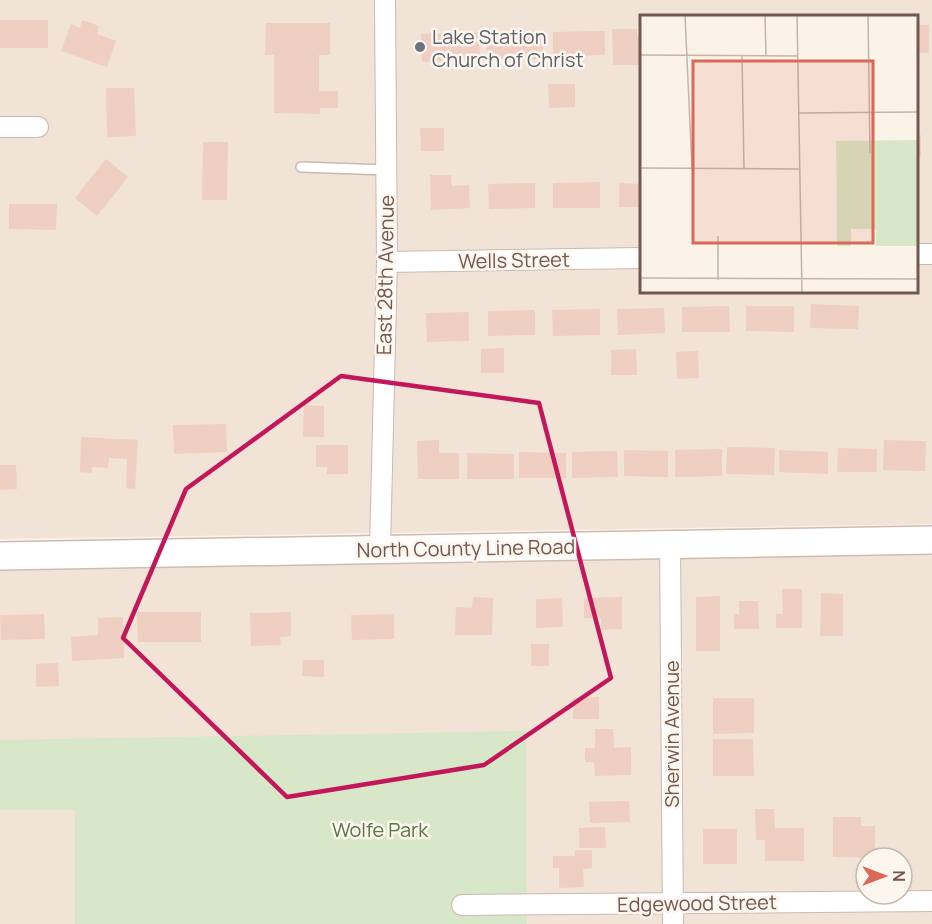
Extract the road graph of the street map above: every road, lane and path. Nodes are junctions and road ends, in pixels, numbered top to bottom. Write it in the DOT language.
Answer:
graph roads {
  1 [pos="385,0"];
  2 [pos="0,127"];
  3 [pos="38,127"];
  4 [pos="301,167"];
  5 [pos="386,170"];
  6 [pos="640,258"];
  7 [pos="387,262"];
  8 [pos="932,540"];
  9 [pos="670,544"];
  10 [pos="380,549"];
  11 [pos="0,556"];
  12 [pos="932,901"];
  13 [pos="673,903"];
  14 [pos="462,905"];
  15 [pos="673,924"];
  1 -- 5 [label="street, East 28th Avenue"];
  2 -- 3 [label="street"];
  4 -- 5 [label="lane"];
  5 -- 7 [label="street, East 28th Avenue"];
  6 -- 7 [label="street, Wells Street"];
  7 -- 10 [label="street, East 28th Avenue"];
  8 -- 9 [label="main road, North County Line Road"];
  9 -- 10 [label="main road, North County Line Road"];
  9 -- 13 [label="street, Sherwin Avenue"];
  10 -- 11 [label="main road, North County Line Road"];
  12 -- 13 [label="street, Edgewood Street"];
  13 -- 14 [label="street, Edgewood Street"];
  13 -- 15 [label="street, Sherwin Avenue"];
}
